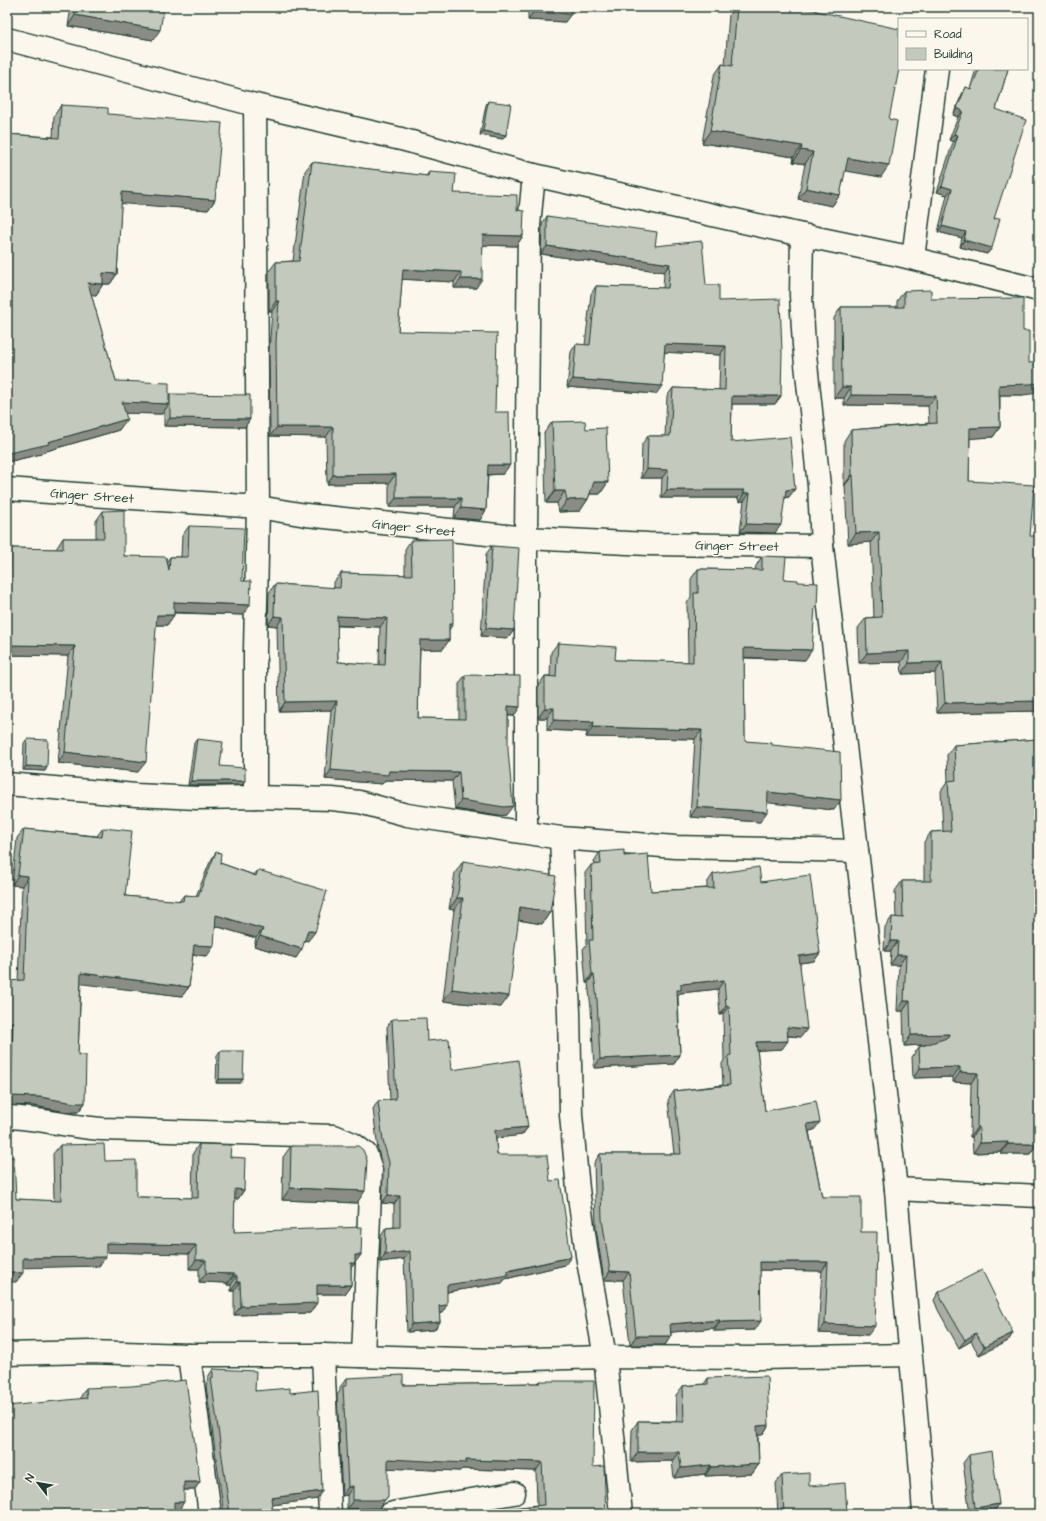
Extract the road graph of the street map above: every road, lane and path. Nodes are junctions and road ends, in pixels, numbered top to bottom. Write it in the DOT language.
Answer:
graph roads {
  1 [pos="7,39"];
  2 [pos="937,70"];
  3 [pos="256,105"];
  4 [pos="534,174"];
  5 [pos="802,235"];
  6 [pos="913,258"];
  7 [pos="1039,290"];
  8 [pos="7,489"];
  9 [pos="258,507"];
  10 [pos="526,538"];
  11 [pos="822,546"];
  12 [pos="7,784"];
  13 [pos="254,797"];
  14 [pos="526,832"];
  15 [pos="561,838"];
  16 [pos="857,851"];
  17 [pos="7,1117"];
  18 [pos="896,1189"];
  19 [pos="1039,1196"];
  20 [pos="7,1354"];
  21 [pos="189,1355"];
  22 [pos="323,1355"];
  23 [pos="910,1355"];
  24 [pos="363,1356"];
  25 [pos="605,1357"];
  26 [pos="514,1493"];
  27 [pos="210,1514"];
  28 [pos="330,1514"];
  29 [pos="390,1514"];
  30 [pos="621,1514"];
  31 [pos="924,1514"];
  1 -- 3 [label="street"];
  2 -- 6 [label="street"];
  3 -- 4 [label="street"];
  3 -- 9 [label="street"];
  4 -- 5 [label="street"];
  4 -- 10 [label="street"];
  5 -- 6 [label="street"];
  5 -- 11 [label="street"];
  6 -- 7 [label="street"];
  8 -- 9 [label="street, Ginger Street"];
  9 -- 10 [label="street, Ginger Street"];
  9 -- 13 [label="street"];
  10 -- 11 [label="street, Ginger Street"];
  10 -- 14 [label="street"];
  11 -- 16 [label="street"];
  12 -- 13 [label="street"];
  13 -- 14 [label="street"];
  14 -- 15 [label="street"];
  15 -- 16 [label="street"];
  15 -- 25 [label="street"];
  16 -- 18 [label="street"];
  17 -- 24 [label="street"];
  18 -- 19 [label="street"];
  18 -- 23 [label="street"];
  20 -- 21 [label="street"];
  21 -- 22 [label="street"];
  21 -- 27 [label="street"];
  22 -- 24 [label="street"];
  22 -- 28 [label="street"];
  23 -- 25 [label="street"];
  23 -- 31 [label="street"];
  24 -- 25 [label="street"];
  25 -- 30 [label="street"];
  26 -- 29 [label="street"];
}
